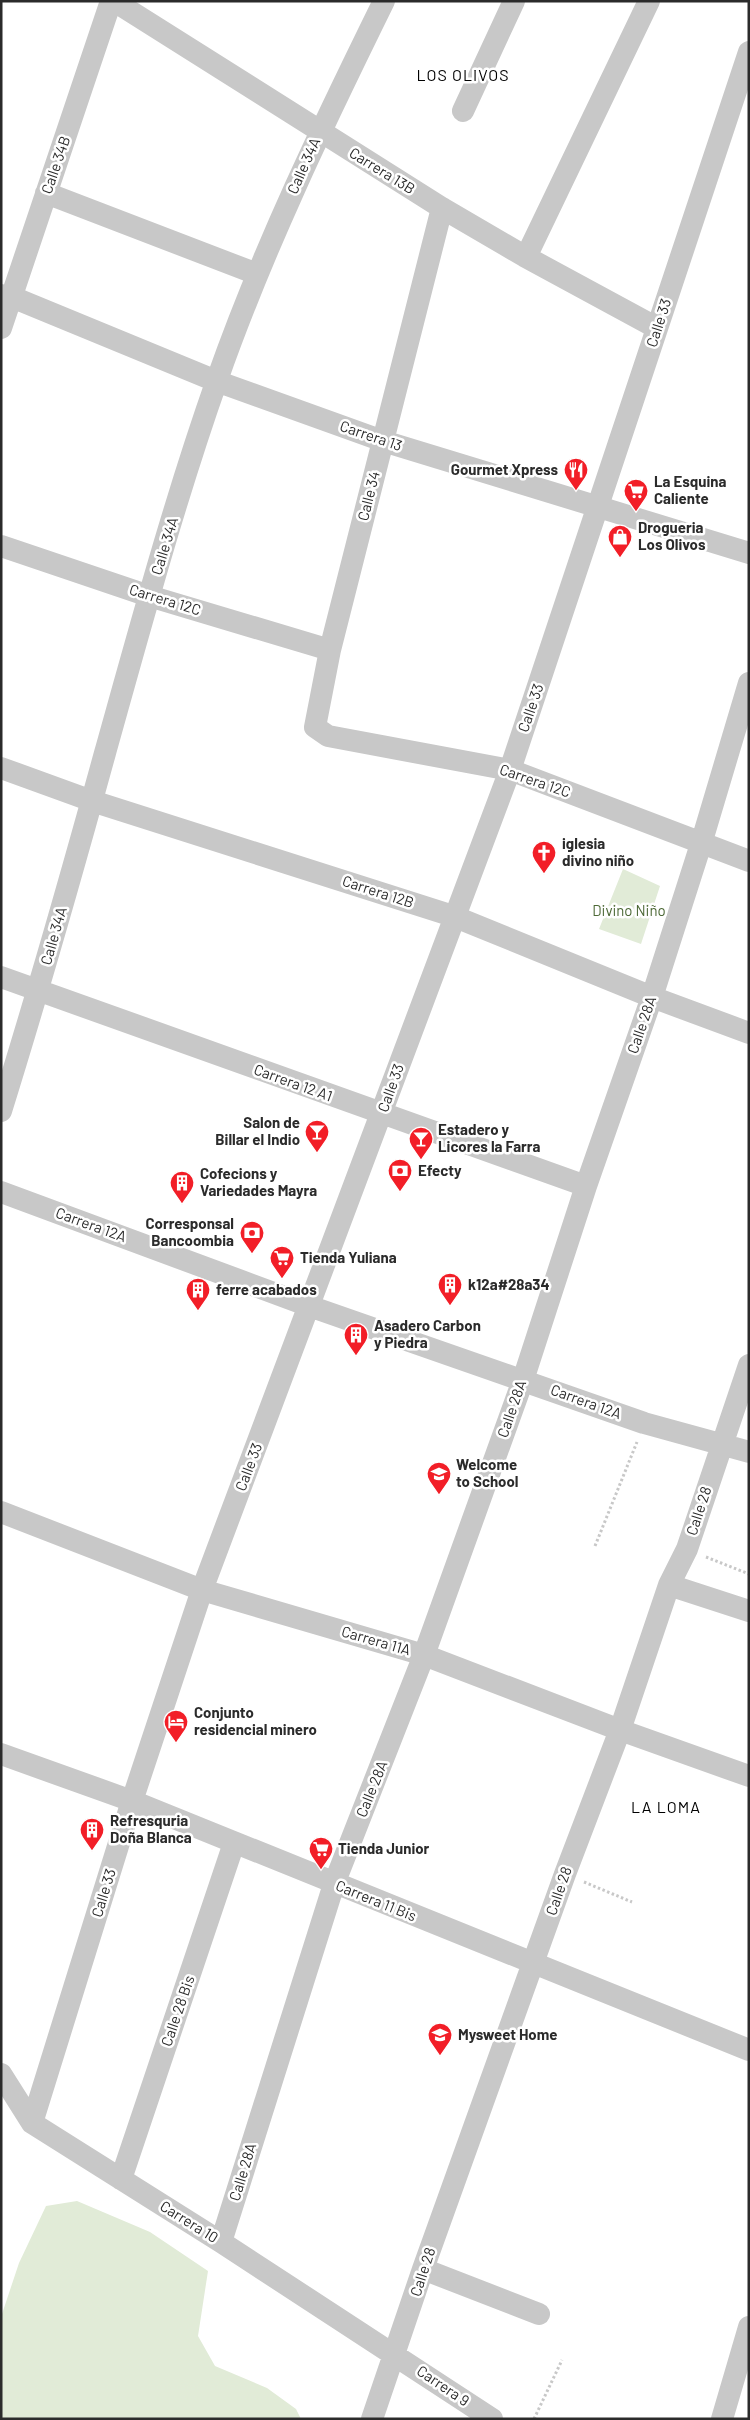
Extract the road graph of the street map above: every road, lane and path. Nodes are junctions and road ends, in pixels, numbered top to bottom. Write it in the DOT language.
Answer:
graph roads {
  1 [pos="112,1"];
  2 [pos="384,1"];
  3 [pos="514,1"];
  4 [pos="649,1"];
  5 [pos="749,52"];
  6 [pos="463,111"];
  7 [pos="320,132"];
  8 [pos="46,193"];
  9 [pos="442,208"];
  10 [pos="526,257"];
  11 [pos="257,274"];
  12 [pos="7,296"];
  13 [pos="1,328"];
  14 [pos="657,328"];
  15 [pos="216,381"];
  16 [pos="383,441"];
  17 [pos="598,508"];
  18 [pos="1,546"];
  19 [pos="749,553"];
  20 [pos="149,596"];
  21 [pos="330,650"];
  22 [pos="749,683"];
  23 [pos="316,727"];
  24 [pos="1,768"];
  25 [pos="510,770"];
  26 [pos="92,801"];
  27 [pos="701,844"];
  28 [pos="749,861"];
  29 [pos="453,916"];
  30 [pos="1,977"];
  31 [pos="38,991"];
  32 [pos="652,997"];
  33 [pos="749,1033"];
  34 [pos="1,1111"];
  35 [pos="382,1114"];
  36 [pos="586,1186"];
  37 [pos="1,1192"];
  38 [pos="309,1306"];
  39 [pos="749,1365"];
  40 [pos="523,1380"];
  41 [pos="644,1423"];
  42 [pos="721,1443"];
  43 [pos="749,1452"];
  44 [pos="1,1512"];
  45 [pos="595,1546"];
  46 [pos="687,1549"];
  47 [pos="749,1574"];
  48 [pos="669,1585"];
  49 [pos="202,1590"];
  50 [pos="749,1611"];
  51 [pos="424,1655"];
  52 [pos="620,1730"];
  53 [pos="1,1754"];
  54 [pos="749,1776"];
  55 [pos="132,1801"];
  56 [pos="234,1843"];
  57 [pos="565,1874"];
  58 [pos="334,1884"];
  59 [pos="632,1902"];
  60 [pos="534,1964"];
  61 [pos="749,2050"];
  62 [pos="1,2074"];
  63 [pos="32,2123"];
  64 [pos="122,2179"];
  65 [pos="221,2242"];
  66 [pos="423,2269"];
  67 [pos="539,2314"];
  68 [pos="749,2327"];
  69 [pos="394,2354"];
  70 [pos="562,2360"];
  71 [pos="372,2419"];
  72 [pos="492,2419"];
  73 [pos="534,2419"];
  74 [pos="722,2419"];
  1 -- 7 [label="street, Carrera 13B"];
  1 -- 8 [label="street, Calle 34B"];
  2 -- 7 [label="street, Calle 34A"];
  3 -- 6 [label="street"];
  4 -- 10 [label="street"];
  5 -- 14 [label="street, Calle 33"];
  7 -- 9 [label="street, Carrera 13B"];
  7 -- 11 [label="street, Calle 34A"];
  8 -- 11 [label="street"];
  8 -- 12 [label="street, Calle 34B"];
  9 -- 10 [label="street, Carrera 13B"];
  9 -- 16 [label="street, Calle 34"];
  10 -- 14 [label="street, Carrera 13B"];
  11 -- 15 [label="street, Calle 34A"];
  12 -- 13 [label="street, Calle 34B"];
  12 -- 15 [label="street, Carrera 13"];
  14 -- 17 [label="street, Calle 33"];
  15 -- 16 [label="street, Carrera 13"];
  15 -- 20 [label="street, Calle 34A"];
  16 -- 17 [label="street, Carrera 13"];
  16 -- 21 [label="street, Calle 34"];
  17 -- 19 [label="street, Carrera 13"];
  17 -- 25 [label="street, Calle 33"];
  18 -- 20 [label="street, Carrera 12C"];
  20 -- 21 [label="street, Carrera 12C"];
  20 -- 26 [label="street, Calle 34A"];
  21 -- 23 [label="street, Calle 34"];
  22 -- 27 [label="street, Calle 28A"];
  23 -- 25 [label="street, Carrera 12C"];
  24 -- 26 [label="street, Carrera 12B"];
  25 -- 27 [label="street, Carrera 12C"];
  25 -- 29 [label="street, Calle 33"];
  26 -- 29 [label="street, Carrera 12B"];
  26 -- 31 [label="street, Calle 34A"];
  27 -- 28 [label="street, Carrera 12C"];
  27 -- 32 [label="street, Calle 28A"];
  29 -- 32 [label="street, Carrera 12B"];
  29 -- 35 [label="street, Calle 33"];
  30 -- 31 [label="street, Carrera 12 A1"];
  31 -- 34 [label="street, Calle 34A"];
  31 -- 35 [label="street, Carrera 12 A1"];
  32 -- 33 [label="street, Carrera 12B"];
  32 -- 36 [label="street, Calle 28A"];
  35 -- 36 [label="street, Carrera 12 A1"];
  35 -- 38 [label="street, Calle 33"];
  36 -- 40 [label="street, Calle 28A"];
  37 -- 38 [label="street, Carrera 12A"];
  38 -- 40 [label="street, Carrera 12A"];
  38 -- 49 [label="street, Calle 33"];
  39 -- 42 [label="street, Calle 28"];
  40 -- 41 [label="street, Carrera 12A"];
  40 -- 51 [label="street, Calle 28A"];
  41 -- 42 [label="street, Carrera 12A"];
  41 -- 45 [label="path"];
  42 -- 43 [label="street, Carrera 12A"];
  42 -- 46 [label="street, Calle 28"];
  44 -- 49 [label="street, Carrera 11A"];
  46 -- 47 [label="path"];
  46 -- 48 [label="street, Calle 28"];
  48 -- 50 [label="street"];
  48 -- 52 [label="street, Calle 28"];
  49 -- 51 [label="street, Carrera 11A"];
  49 -- 55 [label="street, Calle 33"];
  51 -- 52 [label="street, Carrera 11A"];
  51 -- 58 [label="street, Calle 28A"];
  52 -- 54 [label="street, Carrera 11A"];
  52 -- 57 [label="street, Calle 28"];
  53 -- 55 [label="street, Carrera 11 Bis"];
  55 -- 56 [label="street, Carrera 11 Bis"];
  55 -- 63 [label="street, Calle 33"];
  56 -- 58 [label="street, Carrera 11 Bis"];
  56 -- 64 [label="street, Calle 28 Bis"];
  57 -- 59 [label="path"];
  57 -- 60 [label="street, Calle 28"];
  58 -- 60 [label="street, Carrera 11 Bis"];
  58 -- 65 [label="street, Calle 28A"];
  60 -- 61 [label="street, Carrera 11 Bis"];
  60 -- 66 [label="street, Calle 28"];
  62 -- 63 [label="street, Carrera 10"];
  63 -- 64 [label="street, Carrera 10"];
  64 -- 65 [label="street, Carrera 10"];
  65 -- 69 [label="street, Carrera 10"];
  66 -- 67 [label="street"];
  66 -- 69 [label="street, Calle 28"];
  68 -- 74 [label="street"];
  69 -- 71 [label="street, Calle 28"];
  69 -- 72 [label="street, Carrera 9"];
  70 -- 73 [label="path"];
}
